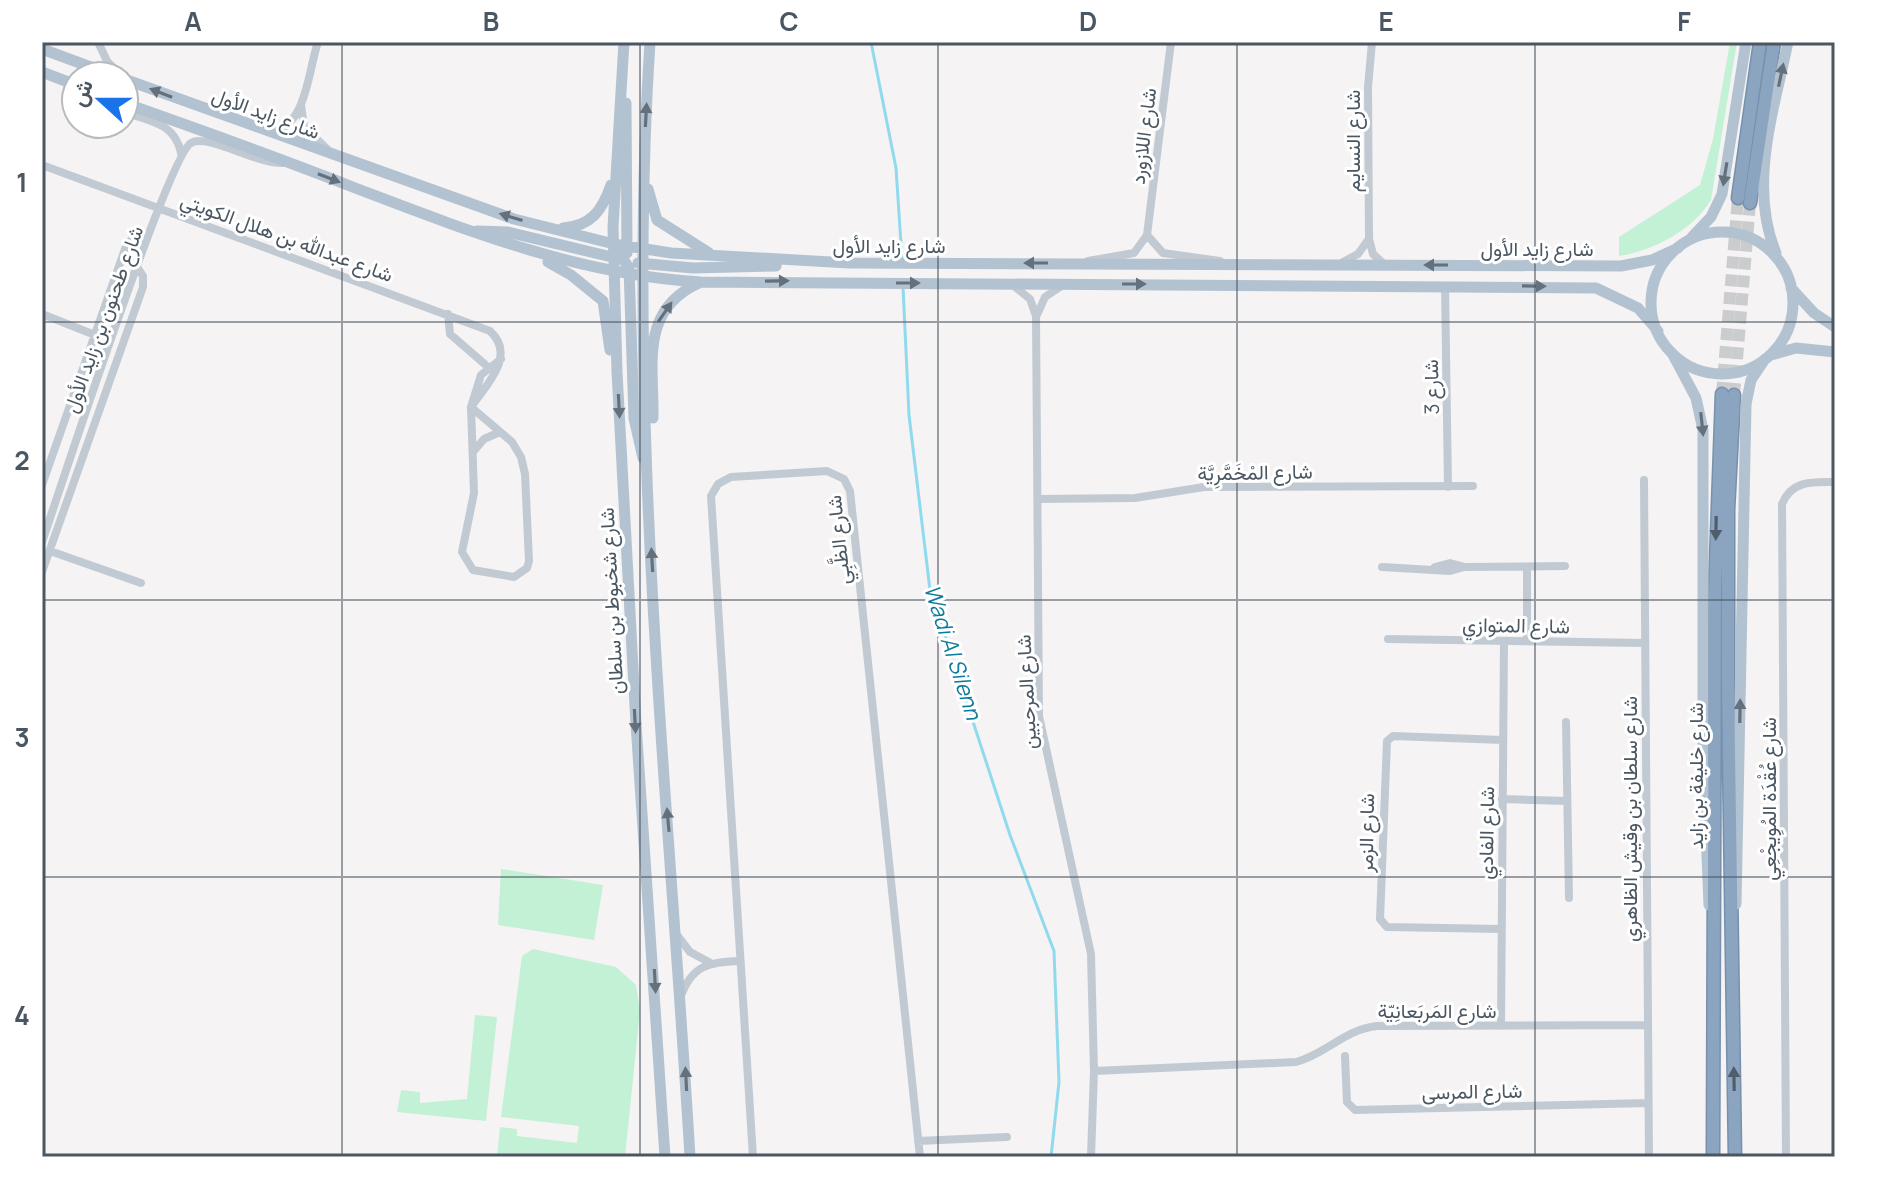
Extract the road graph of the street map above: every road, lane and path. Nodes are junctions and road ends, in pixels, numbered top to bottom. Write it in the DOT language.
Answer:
graph roads {
  1 [pos="318,42"];
  2 [pos="624,42"];
  3 [pos="650,42"];
  4 [pos="1171,42"];
  5 [pos="1372,42"];
  6 [pos="1746,42"];
  7 [pos="1760,42"];
  8 [pos="1774,42"];
  9 [pos="1788,42"];
  10 [pos="42,49"];
  11 [pos="621,59"];
  12 [pos="72,60"];
  13 [pos="140,85"];
  14 [pos="301,103"];
  15 [pos="140,109"];
  16 [pos="140,118"];
  17 [pos="271,133"];
  18 [pos="181,153"];
  19 [pos="340,159"];
  20 [pos="289,163"];
  21 [pos="42,165"];
  22 [pos="644,166"];
  23 [pos="616,170"];
  24 [pos="161,208"];
  25 [pos="552,229"];
  26 [pos="470,231"];
  27 [pos="1147,235"];
  28 [pos="147,236"];
  29 [pos="1369,239"];
  30 [pos="1681,246"];
  31 [pos="643,249"];
  32 [pos="526,250"];
  33 [pos="721,257"];
  34 [pos="627,259"];
  35 [pos="1779,261"];
  36 [pos="790,262"];
  37 [pos="1084,264"];
  38 [pos="1228,265"];
  39 [pos="1333,265"];
  40 [pos="1386,265"];
  41 [pos="137,267"];
  42 [pos="615,272"];
  43 [pos="643,277"];
  44 [pos="701,282"];
  45 [pos="1010,284"];
  46 [pos="1067,284"];
  47 [pos="1445,286"];
  48 [pos="1791,288"];
  49 [pos="42,314"];
  50 [pos="448,314"];
  51 [pos="1036,316"];
  52 [pos="1835,327"];
  53 [pos="1658,331"];
  54 [pos="95,335"];
  55 [pos="1835,352"];
  56 [pos="1672,353"];
  57 [pos="1767,357"];
  58 [pos="501,359"];
  59 [pos="488,367"];
  60 [pos="617,372"];
  61 [pos="471,407"];
  62 [pos="500,432"];
  63 [pos="473,452"];
  64 [pos="647,470"];
  65 [pos="1644,480"];
  66 [pos="1835,482"];
  67 [pos="42,485"];
  68 [pos="1473,486"];
  69 [pos="1448,487"];
  70 [pos="1039,499"];
  71 [pos="42,542"];
  72 [pos="50,551"];
  73 [pos="1565,566"];
  74 [pos="1382,567"];
  75 [pos="1527,567"];
  76 [pos="42,572"];
  77 [pos="141,583"];
  78 [pos="1388,639"];
  79 [pos="1504,641"];
  80 [pos="1527,641"];
  81 [pos="1644,643"];
  82 [pos="1566,722"];
  83 [pos="1503,740"];
  84 [pos="1502,799"];
  85 [pos="1567,801"];
  86 [pos="1569,898"];
  87 [pos="1501,929"];
  88 [pos="1713,929"];
  89 [pos="1733,929"];
  90 [pos="677,935"];
  91 [pos="739,961"];
  92 [pos="709,962"];
  93 [pos="681,997"];
  94 [pos="1647,1025"];
  95 [pos="1501,1026"];
  96 [pos="1345,1056"];
  97 [pos="1094,1071"];
  98 [pos="1648,1103"];
  99 [pos="1007,1137"];
  100 [pos="918,1141"];
  101 [pos="665,1157"];
  102 [pos="690,1157"];
  103 [pos="753,1157"];
  104 [pos="920,1157"];
  105 [pos="1091,1157"];
  106 [pos="1649,1157"];
  107 [pos="1713,1157"];
  108 [pos="1735,1157"];
  109 [pos="1786,1157"];
  1 -- 14 [label="street"];
  2 -- 11 [label="main road, شارع شخبوط بن سلطان"];
  22 -- 3 [label="main road, شارع شخبوط بن سلطان, one-way"];
  4 -- 27 [label="street, شارع اللازورد"];
  5 -- 29 [label="street, شارع النسايم"];
  6 -- 30 [label="main road, one-way"];
  7 -- 8 [label="highway"];
  35 -- 9 [label="main road, one-way"];
  10 -- 12 [label="main road, شارع زايد الأول"];
  11 -- 23 [label="main road, شارع شخبوط بن سلطان"];
  11 -- 34 [label="main road"];
  17 -- 13 [label="main road, شارع زايد الأول, one-way"];
  14 -- 17 [label="street"];
  14 -- 19 [label="street"];
  15 -- 20 [label="main road, شارع زايد الأول"];
  16 -- 18 [label="street"];
  17 -- 19 [label="main road, شارع زايد الأول"];
  18 -- 20 [label="street"];
  18 -- 24 [label="street, شارع طحنون بن زايد الأول"];
  25 -- 19 [label="main road, شارع زايد الأول, one-way"];
  20 -- 26 [label="main road, شارع زايد الأول, one-way"];
  21 -- 24 [label="street, شارع عبدالله بن هلال الكويتي"];
  22 -- 31 [label="main road, شارع شخبوط بن سلطان"];
  22 -- 33 [label="main road"];
  23 -- 25 [label="main road"];
  23 -- 34 [label="main road, شارع شخبوط بن سلطان"];
  24 -- 28 [label="street, شارع طحنون بن زايد الأول"];
  24 -- 50 [label="street, شارع عبدالله بن هلال الكويتي"];
  25 -- 34 [label="main road, شارع زايد الأول"];
  26 -- 32 [label="main road, شارع زايد الأول"];
  26 -- 34 [label="main road"];
  27 -- 37 [label="street"];
  27 -- 38 [label="street"];
  28 -- 41 [label="street, شارع طحنون بن زايد الأول"];
  28 -- 54 [label="street"];
  29 -- 39 [label="street"];
  29 -- 40 [label="street"];
  30 -- 35 [label="main road"];
  30 -- 40 [label="main road, شارع زايد الأول, one-way"];
  30 -- 53 [label="main road"];
  31 -- 33 [label="main road, شارع زايد الأول"];
  31 -- 34 [label="main road, شارع شخبوط بن سلطان"];
  32 -- 42 [label="main road, شارع زايد الأول"];
  32 -- 60 [label="main road"];
  33 -- 36 [label="main road, شارع زايد الأول"];
  34 -- 36 [label="main road"];
  34 -- 42 [label="main road, شارع شخبوط بن سلطان"];
  34 -- 43 [label="main road, شارع زايد الأول"];
  34 -- 64 [label="main road"];
  35 -- 48 [label="main road"];
  37 -- 36 [label="main road, شارع زايد الأول, one-way"];
  37 -- 38 [label="main road, شارع زايد الأول"];
  38 -- 39 [label="main road, شارع زايد الأول"];
  39 -- 40 [label="main road, شارع زايد الأول"];
  41 -- 71 [label="street, شارع طحنون بن زايد الأول"];
  41 -- 72 [label="street"];
  42 -- 60 [label="main road, شارع شخبوط بن سلطان"];
  43 -- 44 [label="main road, شارع زايد الأول"];
  43 -- 64 [label="main road"];
  44 -- 45 [label="main road, شارع زايد الأول, one-way"];
  64 -- 44 [label="main road, one-way"];
  45 -- 46 [label="main road, شارع زايد الأول"];
  45 -- 51 [label="street"];
  46 -- 47 [label="main road, شارع زايد الأول, one-way"];
  46 -- 51 [label="street"];
  47 -- 53 [label="main road, شارع زايد الأول, one-way"];
  47 -- 69 [label="street, شارع 3"];
  48 -- 52 [label="main road"];
  48 -- 57 [label="main road"];
  49 -- 54 [label="street"];
  50 -- 58 [label="street, شارع عبدالله بن هلال الكويتي"];
  50 -- 59 [label="street"];
  51 -- 70 [label="street, شارع المرحبين"];
  53 -- 56 [label="main road"];
  54 -- 67 [label="street"];
  55 -- 57 [label="main road"];
  56 -- 57 [label="main road"];
  56 -- 88 [label="main road, one-way"];
  89 -- 57 [label="main road, one-way"];
  58 -- 59 [label="street"];
  58 -- 61 [label="street"];
  59 -- 61 [label="street"];
  60 -- 101 [label="main road, شارع شخبوط بن سلطان, one-way"];
  61 -- 62 [label="street"];
  61 -- 63 [label="street"];
  62 -- 63 [label="street"];
  62 -- 63 [label="street"];
  90 -- 64 [label="main road, one-way"];
  65 -- 81 [label="street, شارع سلطان بن وقيش الظاهري"];
  66 -- 109 [label="street, شارع عُقْدَة المُوِيجْعِي"];
  68 -- 69 [label="street, شارع المْخَمَّرِيَّة"];
  69 -- 70 [label="street, شارع المْخَمَّرِيَّة"];
  70 -- 97 [label="street, شارع المرحبين"];
  72 -- 76 [label="street"];
  72 -- 77 [label="street"];
  73 -- 75 [label="street"];
  74 -- 75 [label="street"];
  75 -- 80 [label="street"];
  78 -- 79 [label="street, شارع المتوازي"];
  79 -- 80 [label="street, شارع المتوازي"];
  79 -- 83 [label="street, شارع الفادي"];
  80 -- 81 [label="street, شارع المتوازي"];
  81 -- 94 [label="street, شارع سلطان بن وقيش الظاهري"];
  82 -- 85 [label="street"];
  83 -- 84 [label="street, شارع الفادي"];
  83 -- 87 [label="street, شارع الزمر"];
  84 -- 85 [label="street"];
  84 -- 87 [label="street, شارع الفادي"];
  85 -- 86 [label="street"];
  87 -- 95 [label="street, شارع الفادي"];
  89 -- 88 [label="highway, شارع خليفة بن زايد, one-way"];
  88 -- 107 [label="highway, شارع خليفة بن زايد"];
  108 -- 89 [label="highway, شارع خليفة بن زايد, one-way"];
  90 -- 92 [label="street"];
  90 -- 93 [label="main road"];
  91 -- 92 [label="street"];
  91 -- 100 [label="street, شارع الظَّبِي"];
  91 -- 103 [label="street, شارع الظَّبِي"];
  92 -- 93 [label="street"];
  102 -- 93 [label="main road, one-way"];
  94 -- 95 [label="street, شارع المَربَعانِيّة"];
  94 -- 98 [label="street, شارع سلطان بن وقيش الظاهري"];
  95 -- 97 [label="street, شارع المَربَعانِيّة"];
  96 -- 98 [label="street, شارع المرسى"];
  97 -- 105 [label="street, شارع المرحبين"];
  98 -- 106 [label="street, شارع سلطان بن وقيش الظاهري"];
  99 -- 100 [label="street"];
  100 -- 104 [label="street, شارع الظَّبِي"];
}
